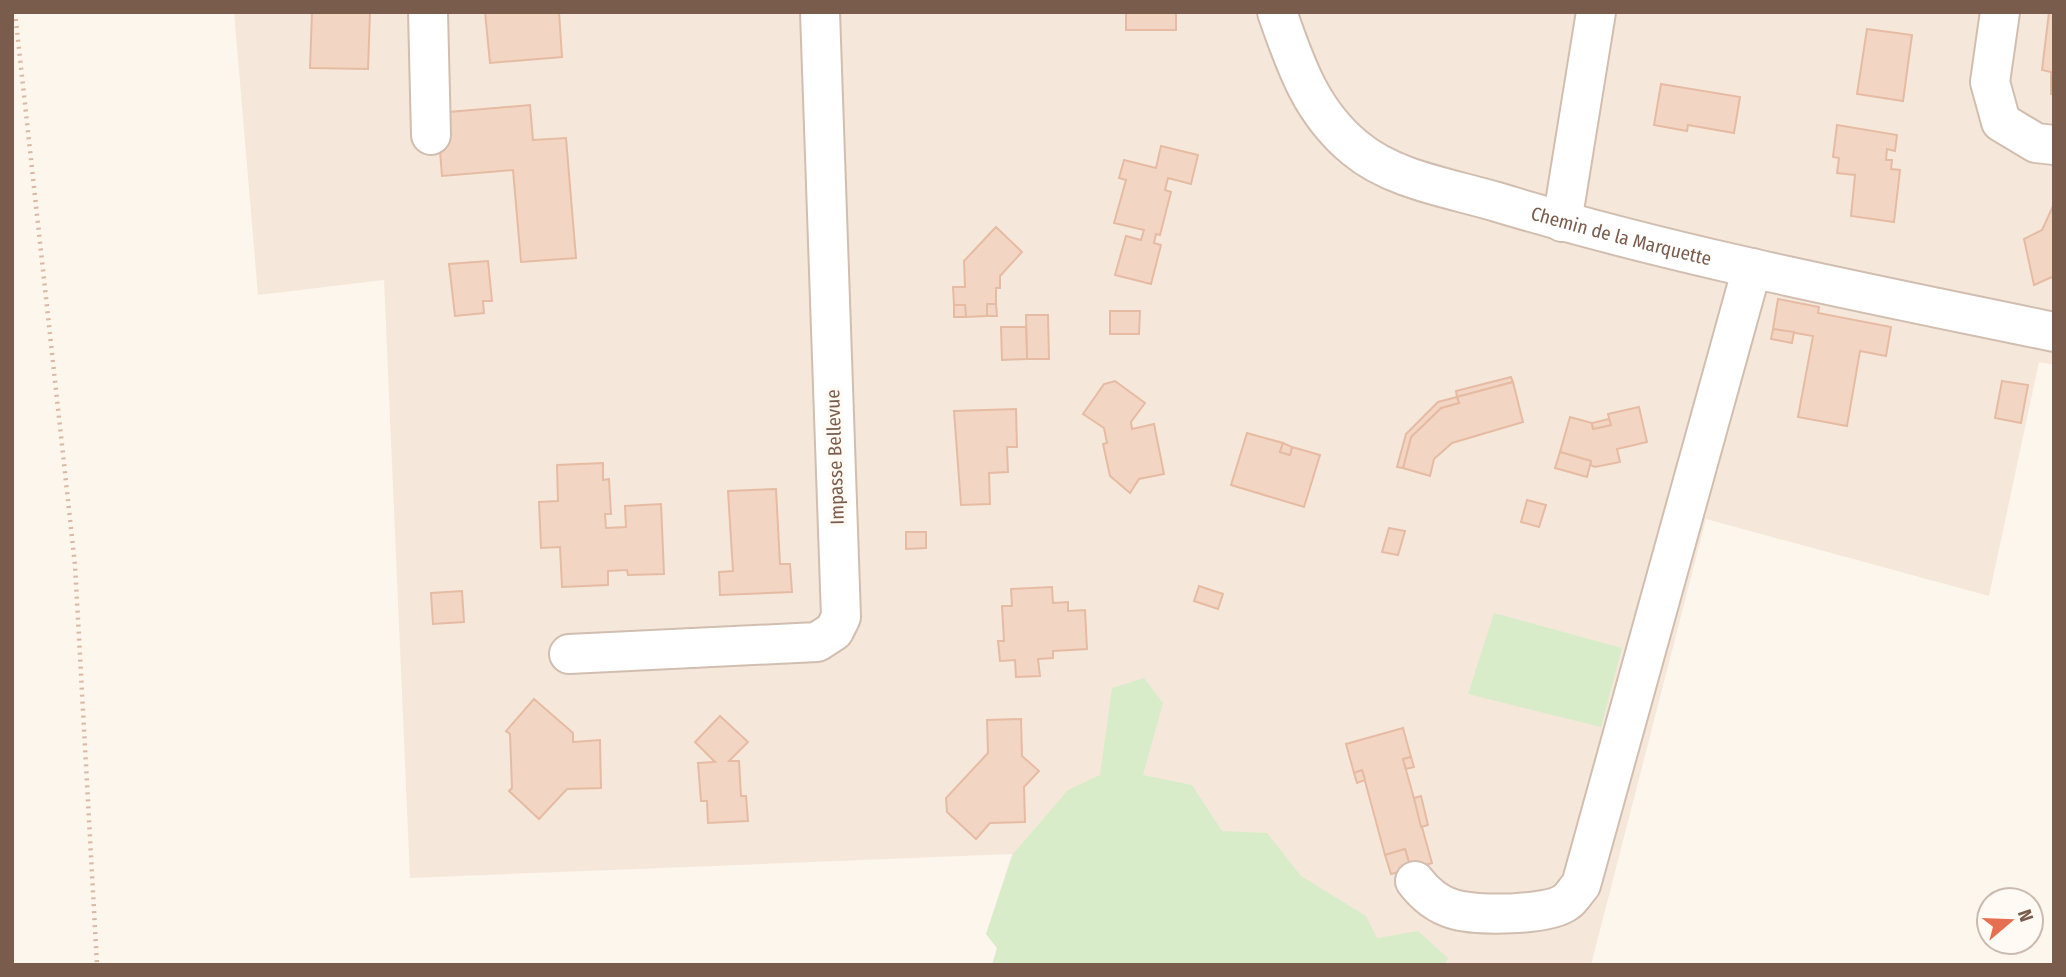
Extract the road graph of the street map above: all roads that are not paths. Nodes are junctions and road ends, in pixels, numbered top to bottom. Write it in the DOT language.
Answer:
graph roads {
  1 [pos="428,12"];
  2 [pos="820,12"];
  3 [pos="1277,12"];
  4 [pos="1596,12"];
  5 [pos="2000,12"];
  6 [pos="431,135"];
  7 [pos="2054,145"];
  8 [pos="1562,222"];
  9 [pos="1752,268"];
  10 [pos="2054,332"];
  11 [pos="569,654"];
  12 [pos="1415,881"];
  1 -- 6 [label="street"];
  2 -- 11 [label="street, Impasse Bellevue"];
  3 -- 8 [label="street, Chemin de la Marquette"];
  4 -- 8 [label="street"];
  5 -- 7 [label="street"];
  8 -- 9 [label="street, Chemin de la Marquette"];
  9 -- 10 [label="street, Chemin de la Marquette"];
  9 -- 12 [label="street"];
}
